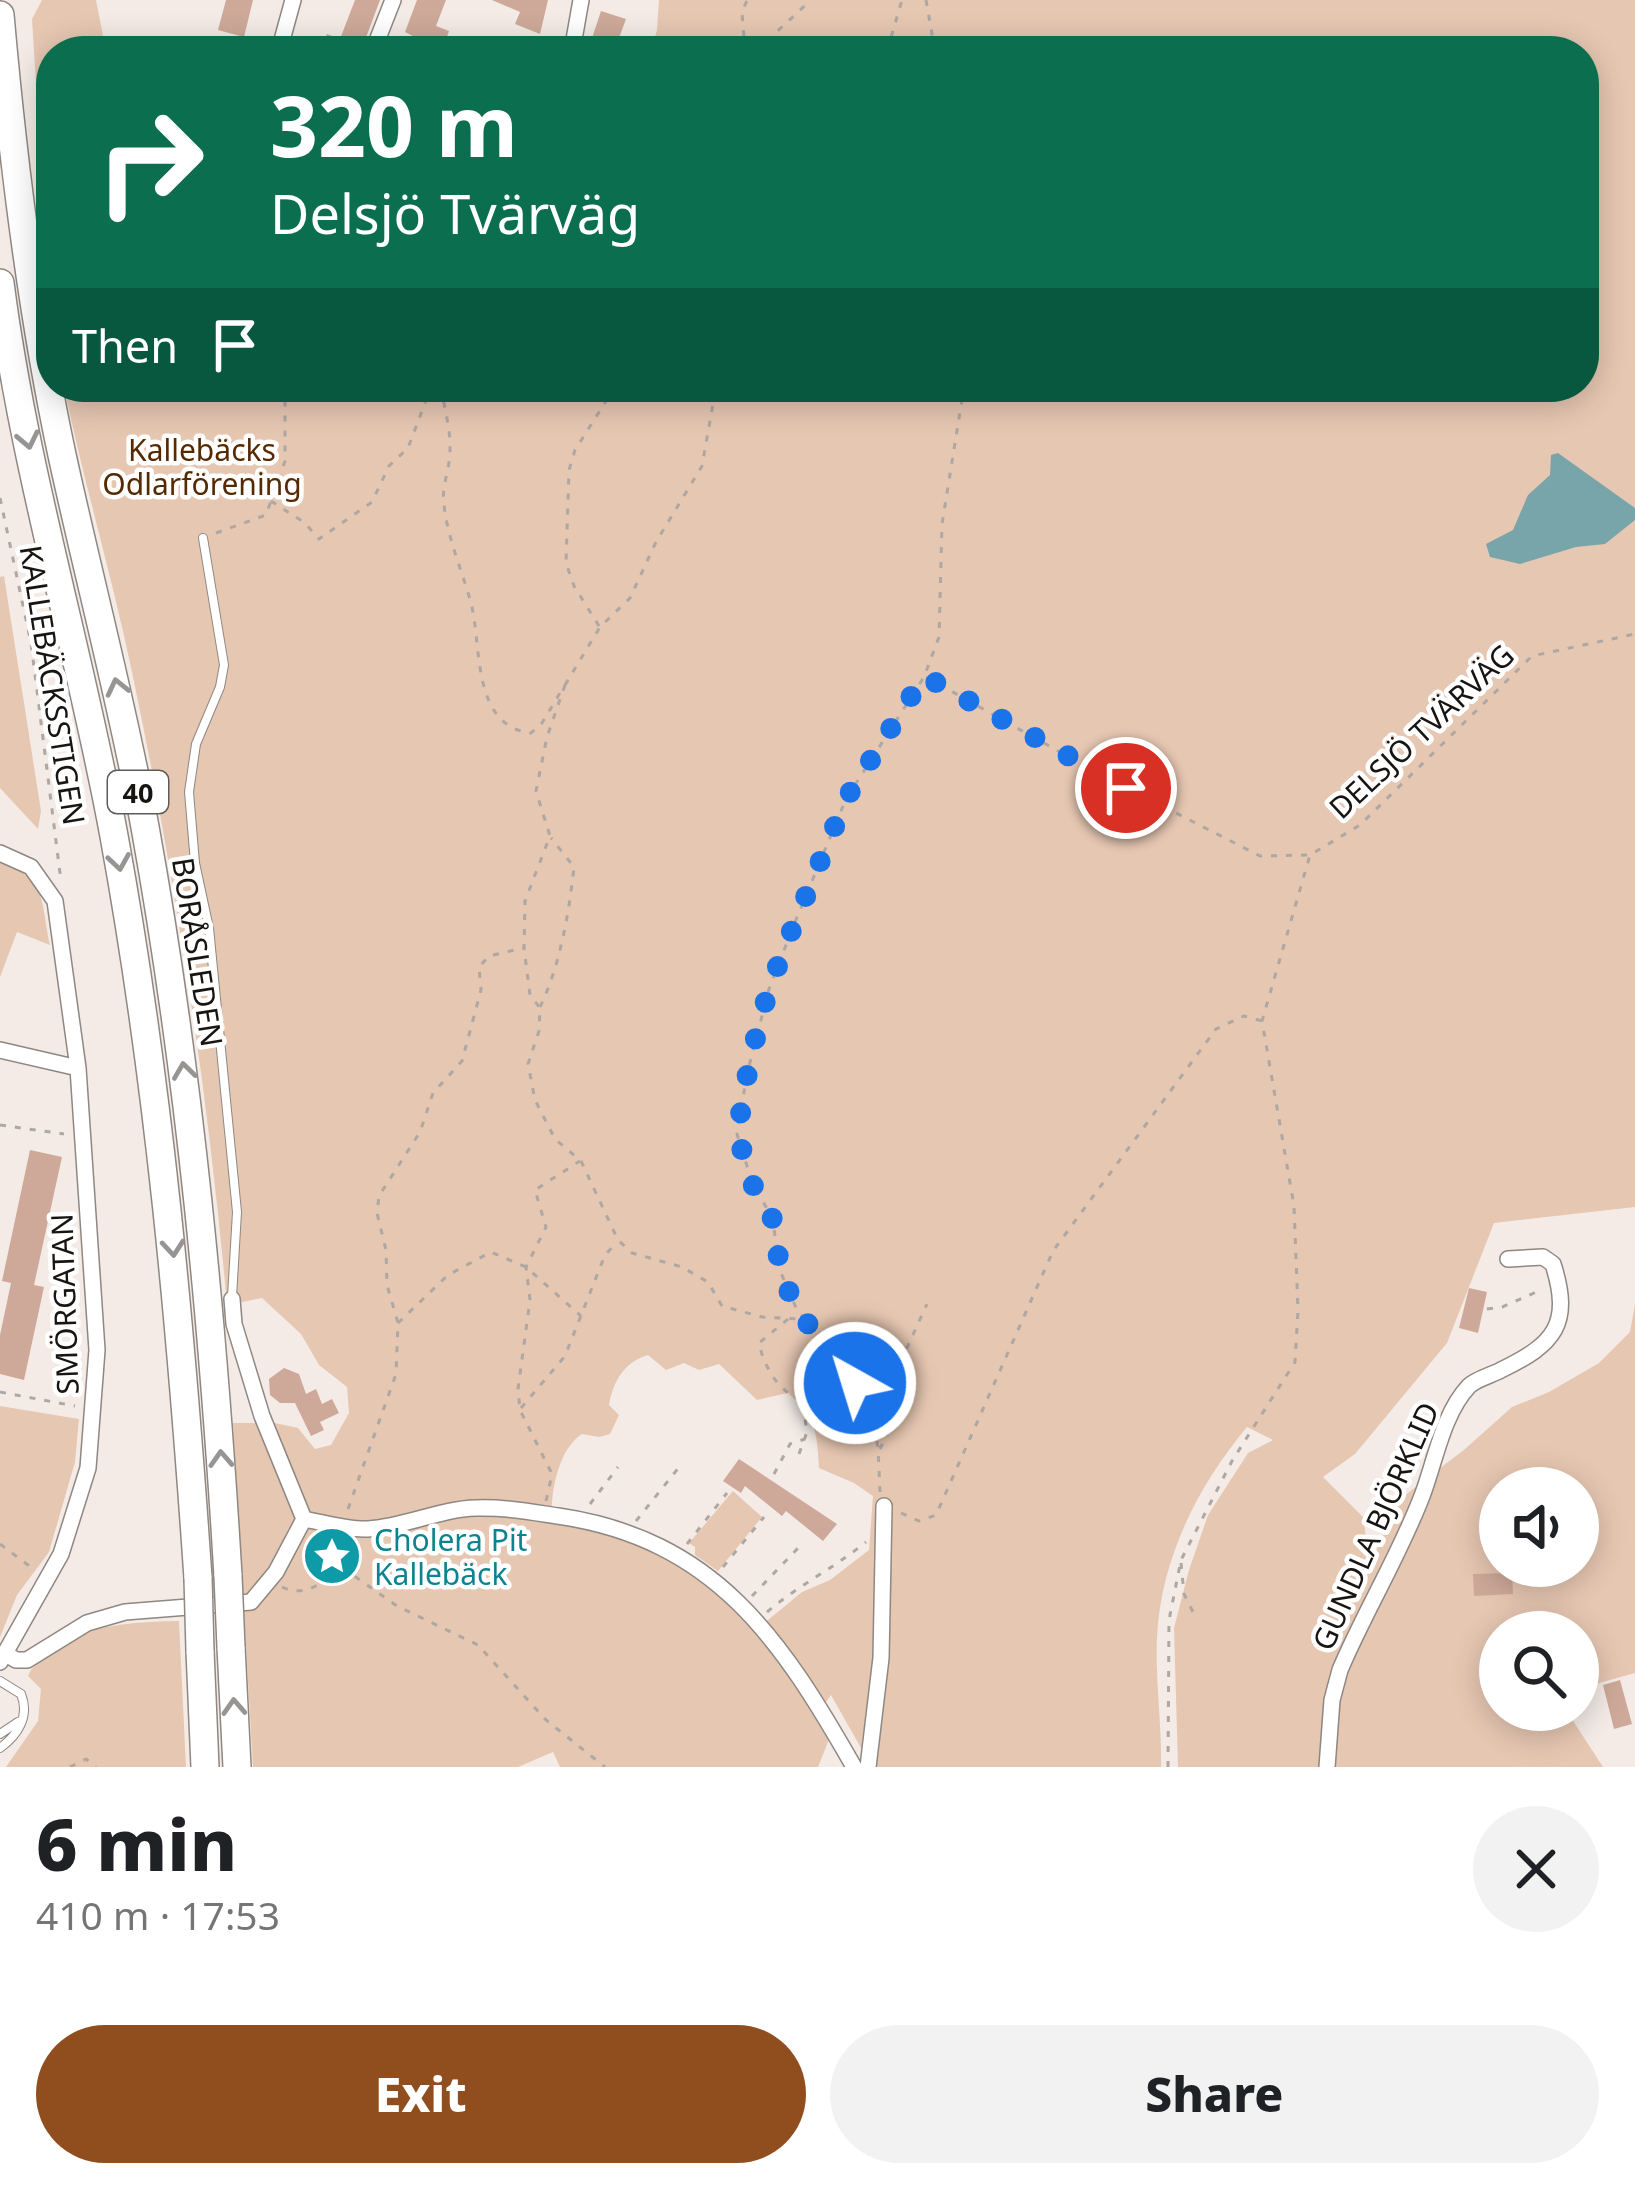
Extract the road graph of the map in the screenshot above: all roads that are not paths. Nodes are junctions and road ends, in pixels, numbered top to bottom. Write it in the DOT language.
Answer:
graph roads {
  1 [pos="293,0"];
  2 [pos="393,0"];
  3 [pos="581,0"];
  4 [pos="0,15"];
  5 [pos="283,36"];
  6 [pos="379,36"];
  7 [pos="575,36"];
  8 [pos="0,284"];
  9 [pos="36,311"];
  10 [pos="53,402"];
  11 [pos="202,538"];
  12 [pos="0,854"];
  13 [pos="0,1050"];
  14 [pos="78,1068"];
  15 [pos="1508,1259"];
  16 [pos="232,1299"];
  17 [pos="884,1506"];
  18 [pos="304,1519"];
  19 [pos="3,1658"];
  20 [pos="0,1681"];
  21 [pos="23,1718"];
  22 [pos="0,1734"];
  23 [pos="0,1748"];
  24 [pos="205,1767"];
  25 [pos="237,1767"];
  26 [pos="854,1767"];
  27 [pos="868,1767"];
  28 [pos="1327,1767"];
  1 -- 5 [label="street"];
  2 -- 6 [label="street"];
  3 -- 7 [label="street"];
  9 -- 4 [label="highway, BORÅSLEDEN / 40, one-way, bridge"];
  8 -- 24 [label="highway, 40, one-way, bridge"];
  25 -- 10 [label="highway, BORÅSLEDEN / 40, one-way, bridge"];
  11 -- 16 [label="lane"];
  12 -- 14 [label="street, SMÖRGATAN"];
  13 -- 14 [label="street"];
  14 -- 19 [label="street, SMÖRGATAN"];
  15 -- 28 [label="street, GUNDLA BJÖRKLID"];
  16 -- 18 [label="street"];
  17 -- 27 [label="street"];
  18 -- 19 [label="street"];
  18 -- 26 [label="street"];
  20 -- 21 [label="lane"];
  21 -- 22 [label="lane"];
  21 -- 23 [label="lane"];
}
